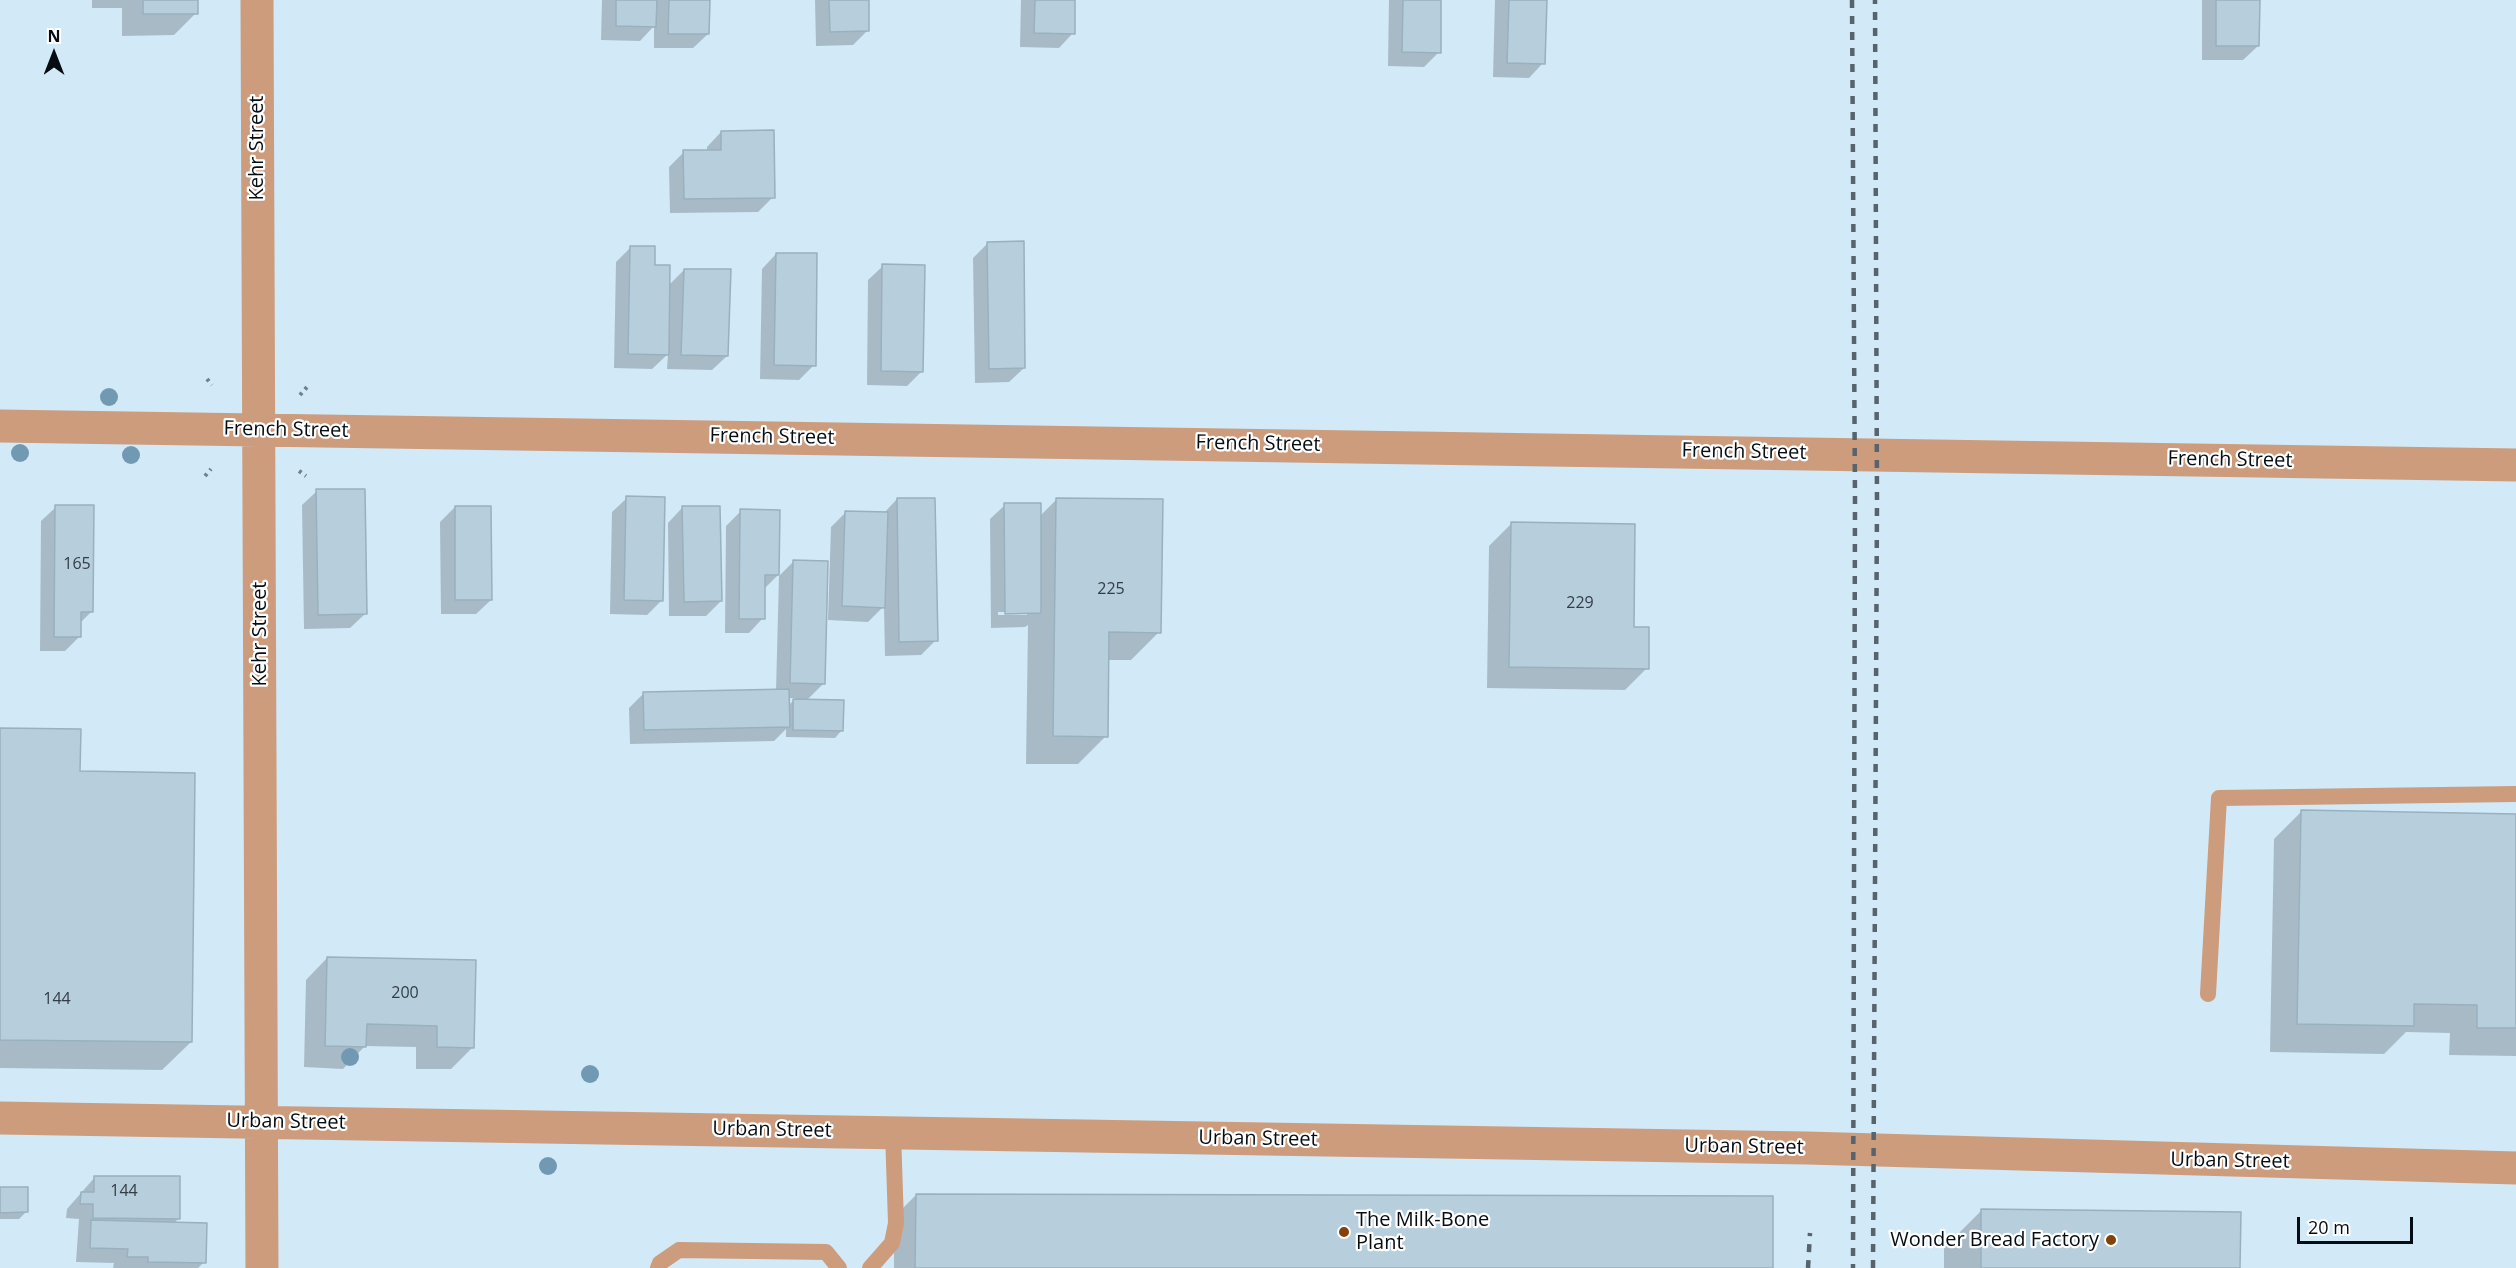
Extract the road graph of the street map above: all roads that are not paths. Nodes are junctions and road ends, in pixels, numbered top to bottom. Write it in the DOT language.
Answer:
graph roads {
  1 [pos="257,0"];
  2 [pos="0,426"];
  3 [pos="259,429"];
  4 [pos="2516,465"];
  5 [pos="2516,794"];
  6 [pos="2208,994"];
  7 [pos="0,1118"];
  8 [pos="262,1121"];
  9 [pos="893,1132"];
  10 [pos="2516,1168"];
  11 [pos="757,1260"];
  12 [pos="262,1268"];
  13 [pos="658,1268"];
  14 [pos="839,1268"];
  15 [pos="870,1268"];
  1 -- 3 [label="street, Kehr Street"];
  2 -- 3 [label="street, French Street"];
  3 -- 4 [label="street, French Street"];
  3 -- 8 [label="street, Kehr Street"];
  5 -- 6 [label="lane"];
  7 -- 8 [label="street, Urban Street"];
  8 -- 9 [label="street, Urban Street"];
  8 -- 12 [label="street, Kehr Street"];
  9 -- 10 [label="street, Urban Street"];
  9 -- 15 [label="lane"];
  11 -- 13 [label="lane"];
  11 -- 14 [label="lane"];
}
